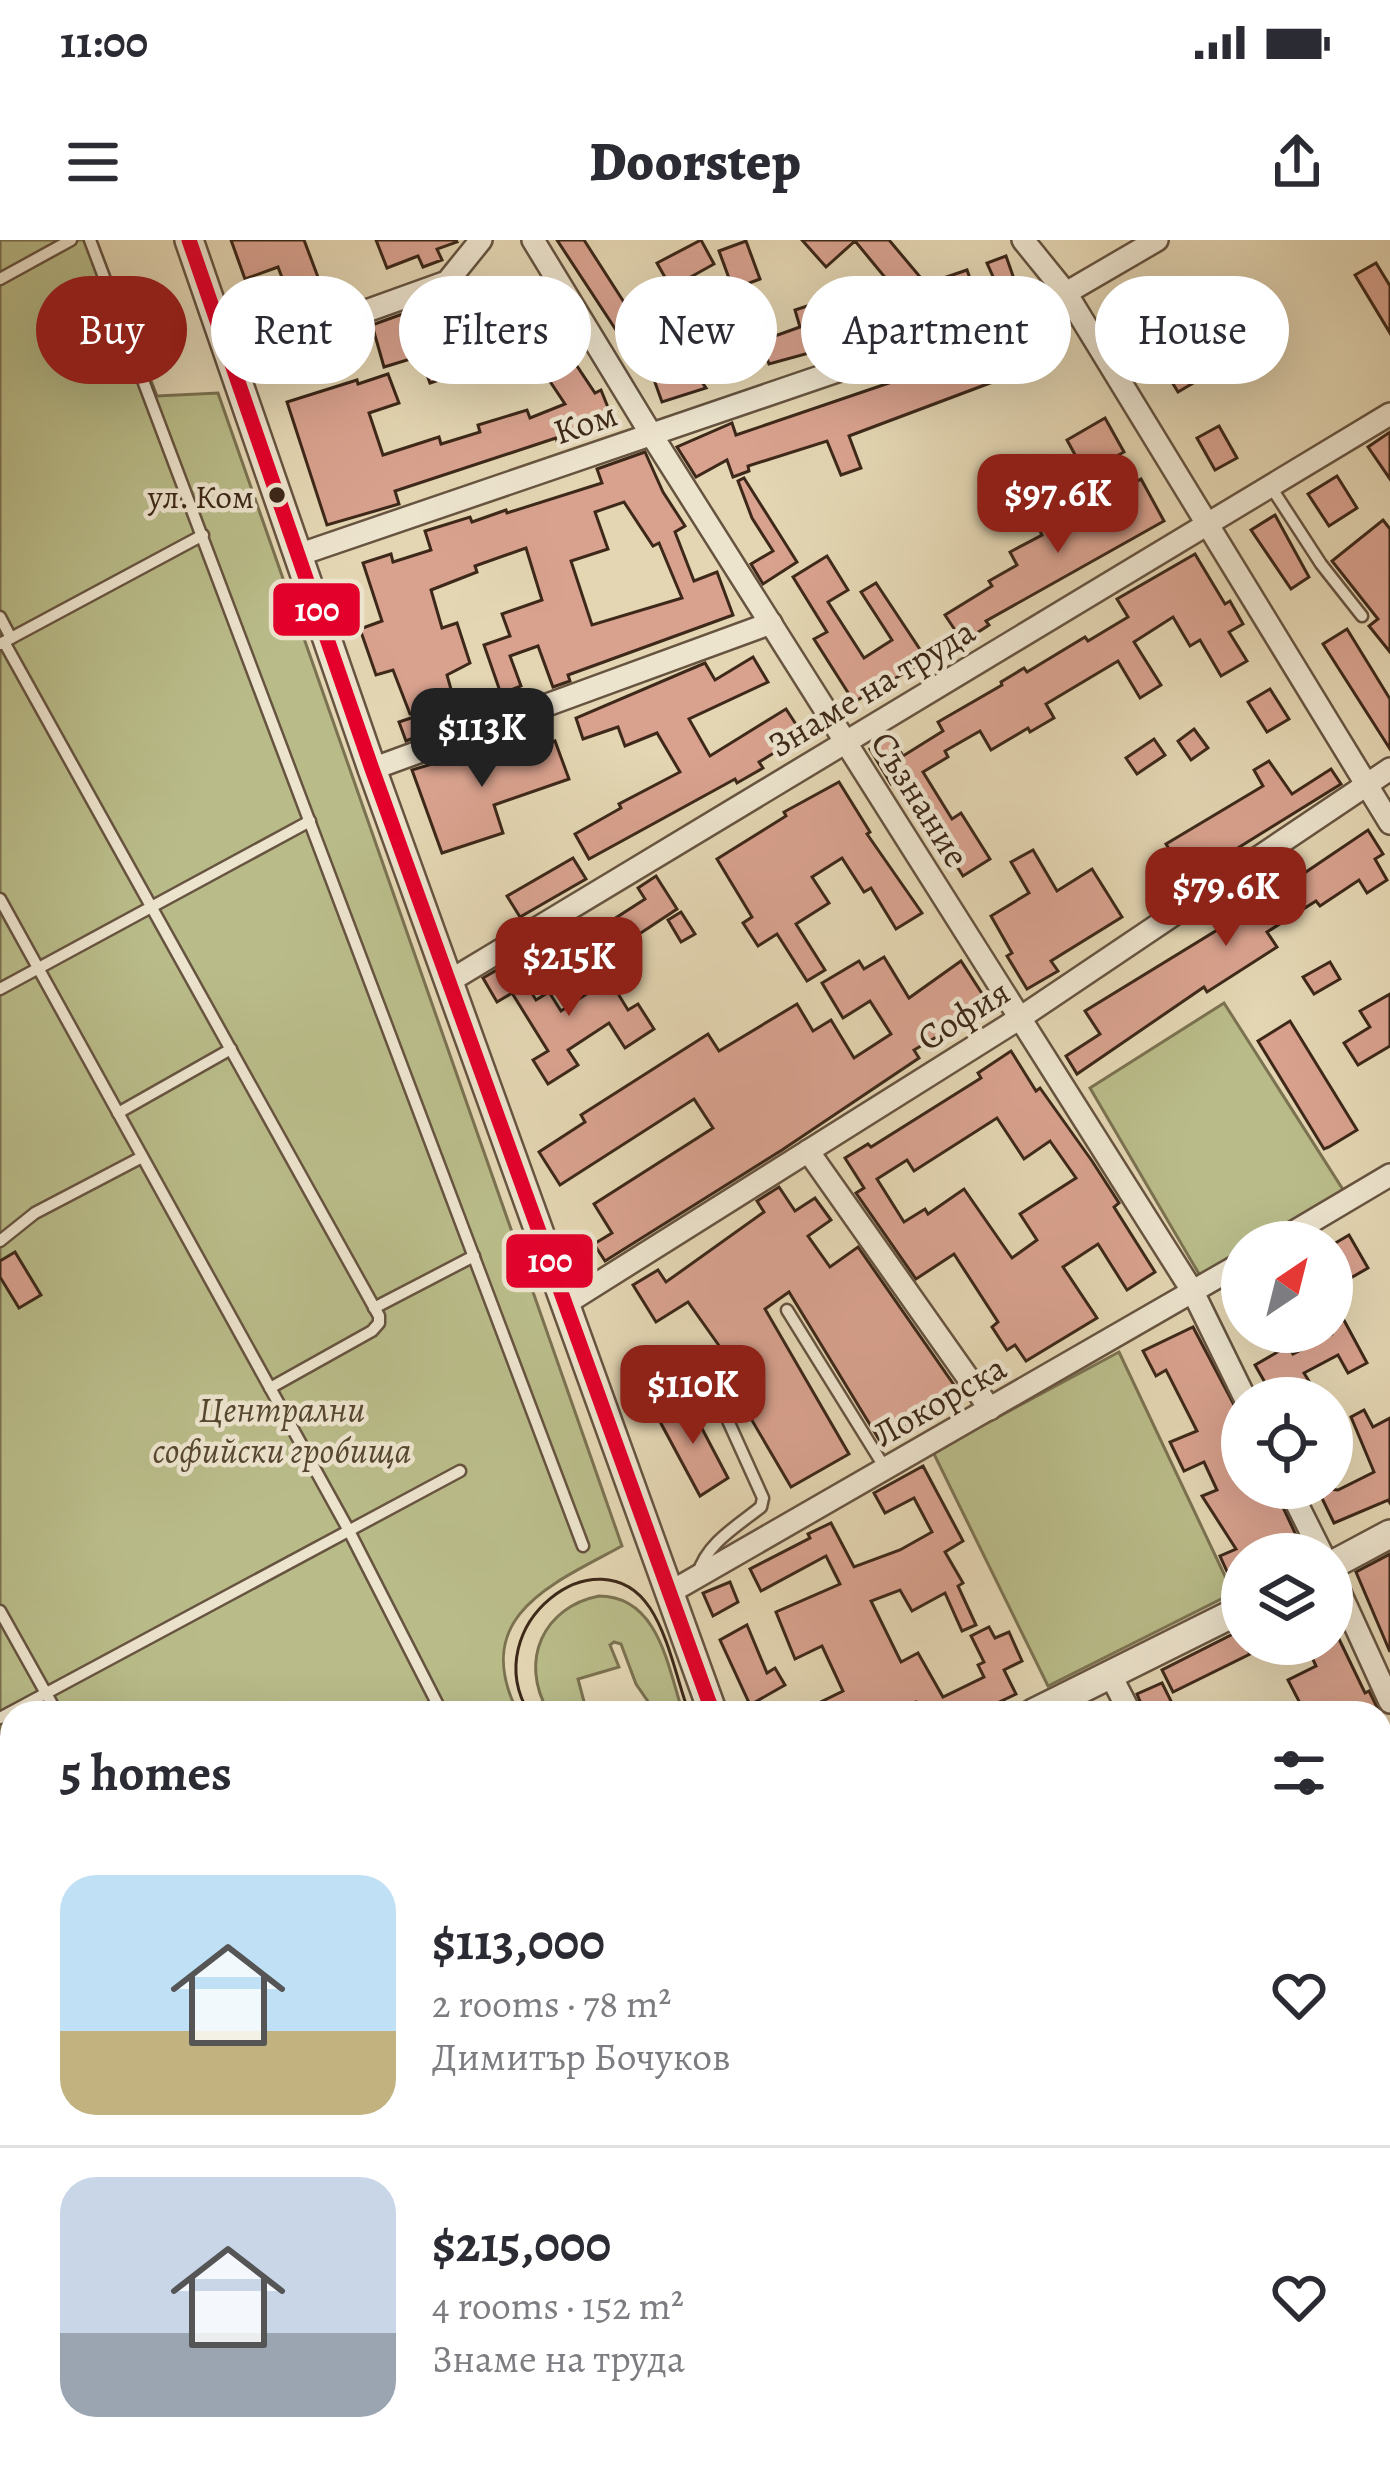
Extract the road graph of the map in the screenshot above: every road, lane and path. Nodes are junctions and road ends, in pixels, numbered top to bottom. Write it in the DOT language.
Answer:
graph roads {
  1 [pos="71,240"];
  2 [pos="89,240"];
  3 [pos="189,240"];
  4 [pos="481,240"];
  5 [pos="532,240"];
  6 [pos="1023,240"];
  7 [pos="1157,240"];
  8 [pos="1052,276"];
  9 [pos="0,279"];
  10 [pos="1071,290"];
  11 [pos="1071,301"];
  12 [pos="211,304"];
  13 [pos="375,308"];
  14 [pos="801,383"];
  15 [pos="238,384"];
  16 [pos="1390,414"];
  17 [pos="651,434"];
  18 [pos="1271,486"];
  19 [pos="1206,523"];
  20 [pos="203,535"];
  21 [pos="298,555"];
  22 [pos="1363,616"];
  23 [pos="0,617"];
  24 [pos="770,623"];
  25 [pos="5,641"];
  26 [pos="845,741"];
  27 [pos="372,769"];
  28 [pos="1390,769"];
  29 [pos="1368,787"];
  30 [pos="310,821"];
  31 [pos="1390,823"];
  32 [pos="0,899"];
  33 [pos="152,907"];
  34 [pos="38,968"];
  35 [pos="448,982"];
  36 [pos="0,989"];
  37 [pos="1020,1018"];
  38 [pos="231,1049"];
  39 [pos="118,1113"];
  40 [pos="808,1151"];
  41 [pos="142,1156"];
  42 [pos="1390,1175"];
  43 [pos="1312,1221"];
  44 [pos="0,1240"];
  45 [pos="474,1256"];
  46 [pos="1221,1275"];
  47 [pos="1193,1292"];
  48 [pos="565,1304"];
  49 [pos="374,1308"];
  50 [pos="788,1310"];
  51 [pos="701,1360"];
  52 [pos="1235,1377"];
  53 [pos="270,1388"];
  54 [pos="991,1408"];
  55 [pos="885,1468"];
  56 [pos="460,1471"];
  57 [pos="348,1529"];
  58 [pos="1390,1534"];
  59 [pos="583,1546"];
  60 [pos="1353,1554"];
  61 [pos="698,1577"];
  62 [pos="669,1593"];
  63 [pos="0,1611"];
  64 [pos="1221,1619"];
  65 [pos="1353,1621"];
  66 [pos="1110,1674"];
  67 [pos="46,1693"];
  68 [pos="31,1701"];
  69 [pos="50,1701"];
  70 [pos="436,1701"];
  71 [pos="709,1701"];
  72 [pos="1057,1701"];
  73 [pos="1124,1701"];
  74 [pos="1390,1701"];
  1 -- 9 [label="lane"];
  2 -- 20 [label="lane"];
  3 -- 12 [label="street"];
  4 -- 13 [label="street"];
  5 -- 17 [label="street, Съзнание"];
  6 -- 8 [label="street"];
  7 -- 10 [label="street, Ком"];
  11 -- 19 [label="street"];
  14 -- 17 [label="street, Ком"];
  15 -- 21 [label="street"];
  16 -- 18 [label="street, Знаме на труда"];
  17 -- 21 [label="street, Ком"];
  17 -- 24 [label="street, Съзнание"];
  18 -- 19 [label="street, Знаме на труда"];
  18 -- 22 [label="lane"];
  19 -- 26 [label="street, Знаме на труда"];
  19 -- 29 [label="street"];
  20 -- 25 [label="lane"];
  20 -- 30 [label="lane"];
  21 -- 27 [label="street"];
  23 -- 25 [label="lane"];
  24 -- 26 [label="street, Съзнание"];
  24 -- 27 [label="street"];
  25 -- 33 [label="lane"];
  26 -- 35 [label="street, Знаме на труда"];
  26 -- 37 [label="street, Съзнание"];
  27 -- 35 [label="street"];
  28 -- 29 [label="street, София"];
  29 -- 31 [label="street"];
  29 -- 37 [label="street, София"];
  30 -- 33 [label="lane"];
  30 -- 45 [label="lane"];
  32 -- 34 [label="lane"];
  33 -- 34 [label="lane"];
  33 -- 38 [label="lane"];
  34 -- 36 [label="lane"];
  34 -- 39 [label="lane"];
  35 -- 48 [label="street"];
  37 -- 40 [label="street, София"];
  37 -- 47 [label="street, Съзнание"];
  38 -- 39 [label="lane"];
  38 -- 49 [label="lane"];
  39 -- 41 [label="lane"];
  40 -- 48 [label="street, София"];
  40 -- 54 [label="street"];
  41 -- 44 [label="lane"];
  41 -- 53 [label="lane"];
  42 -- 43 [label="street"];
  45 -- 49 [label="lane"];
  45 -- 59 [label="lane"];
  46 -- 47 [label="street, Локорска"];
  47 -- 52 [label="street, Съзнание"];
  47 -- 54 [label="street, Локорска"];
  48 -- 62 [label="street"];
  49 -- 53 [label="lane"];
  50 -- 55 [label="lane"];
  51 -- 61 [label="lane"];
  53 -- 57 [label="lane"];
  54 -- 55 [label="street, Локорска"];
  55 -- 61 [label="street, Локорска"];
  56 -- 57 [label="lane"];
  57 -- 67 [label="lane"];
  57 -- 70 [label="lane"];
  58 -- 60 [label="street"];
  61 -- 62 [label="street, Локорска"];
  62 -- 71 [label="street"];
  63 -- 67 [label="lane"];
  64 -- 66 [label="street"];
  65 -- 74 [label="street"];
  66 -- 72 [label="street"];
  66 -- 73 [label="street"];
  67 -- 68 [label="lane"];
  67 -- 69 [label="lane"];
}
